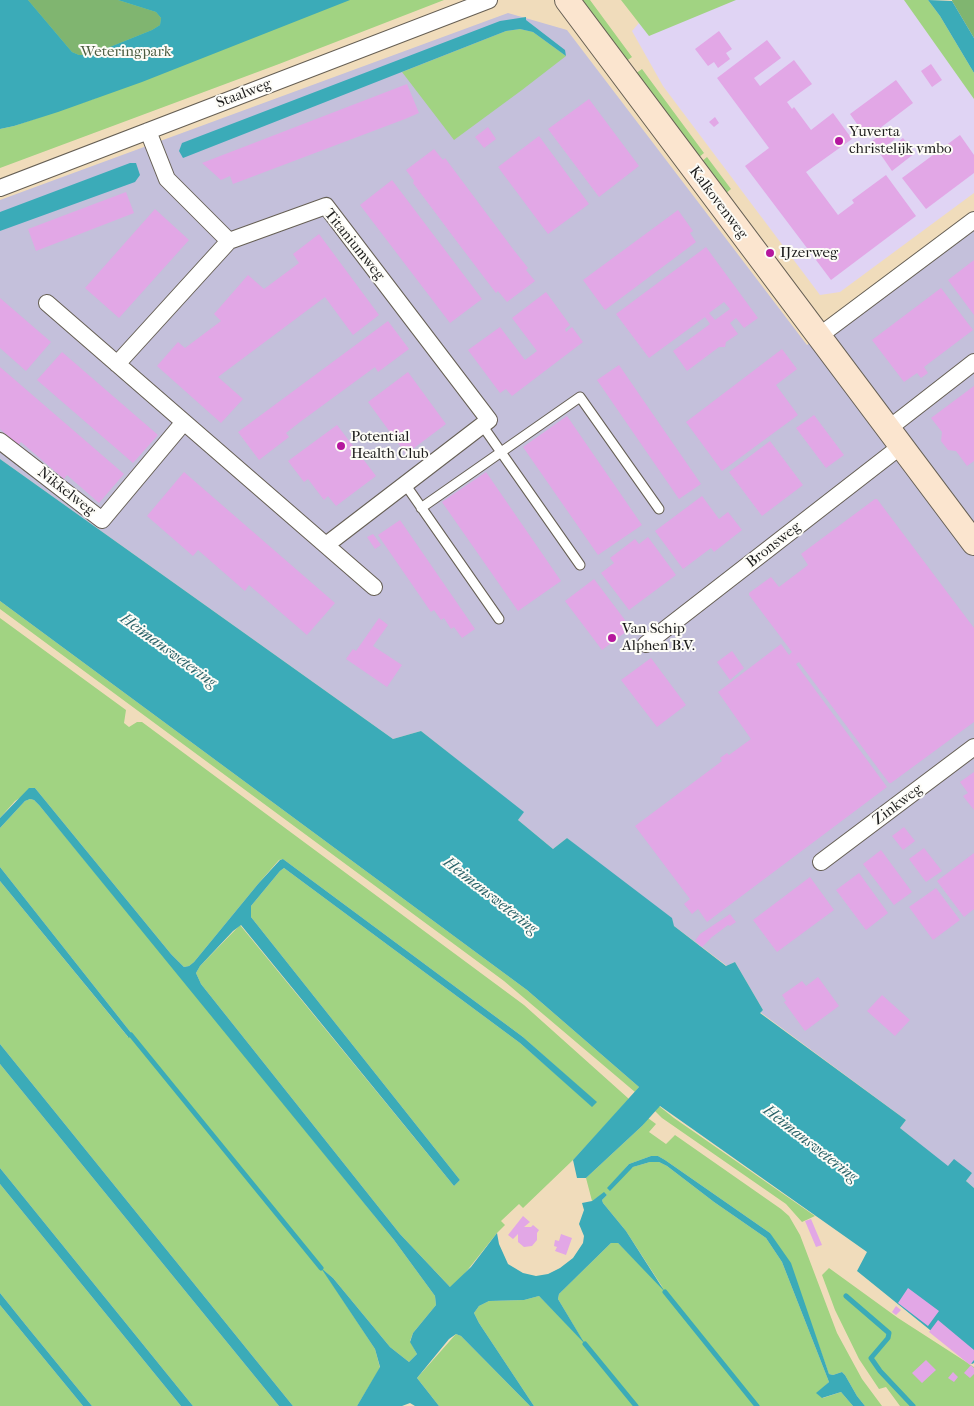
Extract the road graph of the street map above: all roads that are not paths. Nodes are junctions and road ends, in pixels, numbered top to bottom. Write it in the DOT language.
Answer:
graph roads {
  1 [pos="489,0"];
  2 [pos="567,0"];
  3 [pos="148,131"];
  4 [pos="0,188"];
  5 [pos="974,220"];
  6 [pos="229,241"];
  7 [pos="46,303"];
  8 [pos="819,336"];
  9 [pos="974,362"];
  10 [pos="117,364"];
  11 [pos="184,422"];
  12 [pos="482,425"];
  13 [pos="895,438"];
  14 [pos="0,440"];
  15 [pos="501,452"];
  16 [pos="405,484"];
  17 [pos="421,508"];
  18 [pos="659,509"];
  19 [pos="974,543"];
  20 [pos="326,545"];
  21 [pos="580,565"];
  22 [pos="374,587"];
  23 [pos="499,620"];
  24 [pos="646,644"];
  25 [pos="974,747"];
  26 [pos="821,862"];
  1 -- 3 [label="street, Staalweg"];
  2 -- 8 [label="street, Kalkovenweg"];
  3 -- 4 [label="street, Staalweg"];
  3 -- 6 [label="street"];
  5 -- 8 [label="street"];
  6 -- 10 [label="street"];
  6 -- 12 [label="street, Titaniumweg"];
  7 -- 10 [label="street"];
  8 -- 13 [label="street, Kalkovenweg"];
  9 -- 13 [label="street"];
  10 -- 11 [label="street"];
  11 -- 14 [label="street, Nikkelweg"];
  11 -- 20 [label="street"];
  12 -- 15 [label="lane, Titaniumweg"];
  12 -- 16 [label="street"];
  13 -- 19 [label="street, Kalkovenweg"];
  13 -- 24 [label="street, Bronsweg"];
  15 -- 17 [label="lane"];
  15 -- 18 [label="lane"];
  15 -- 21 [label="lane, Titaniumweg"];
  16 -- 17 [label="lane"];
  16 -- 20 [label="street"];
  17 -- 23 [label="lane"];
  20 -- 22 [label="street"];
  25 -- 26 [label="street, Zinkweg"];
}
